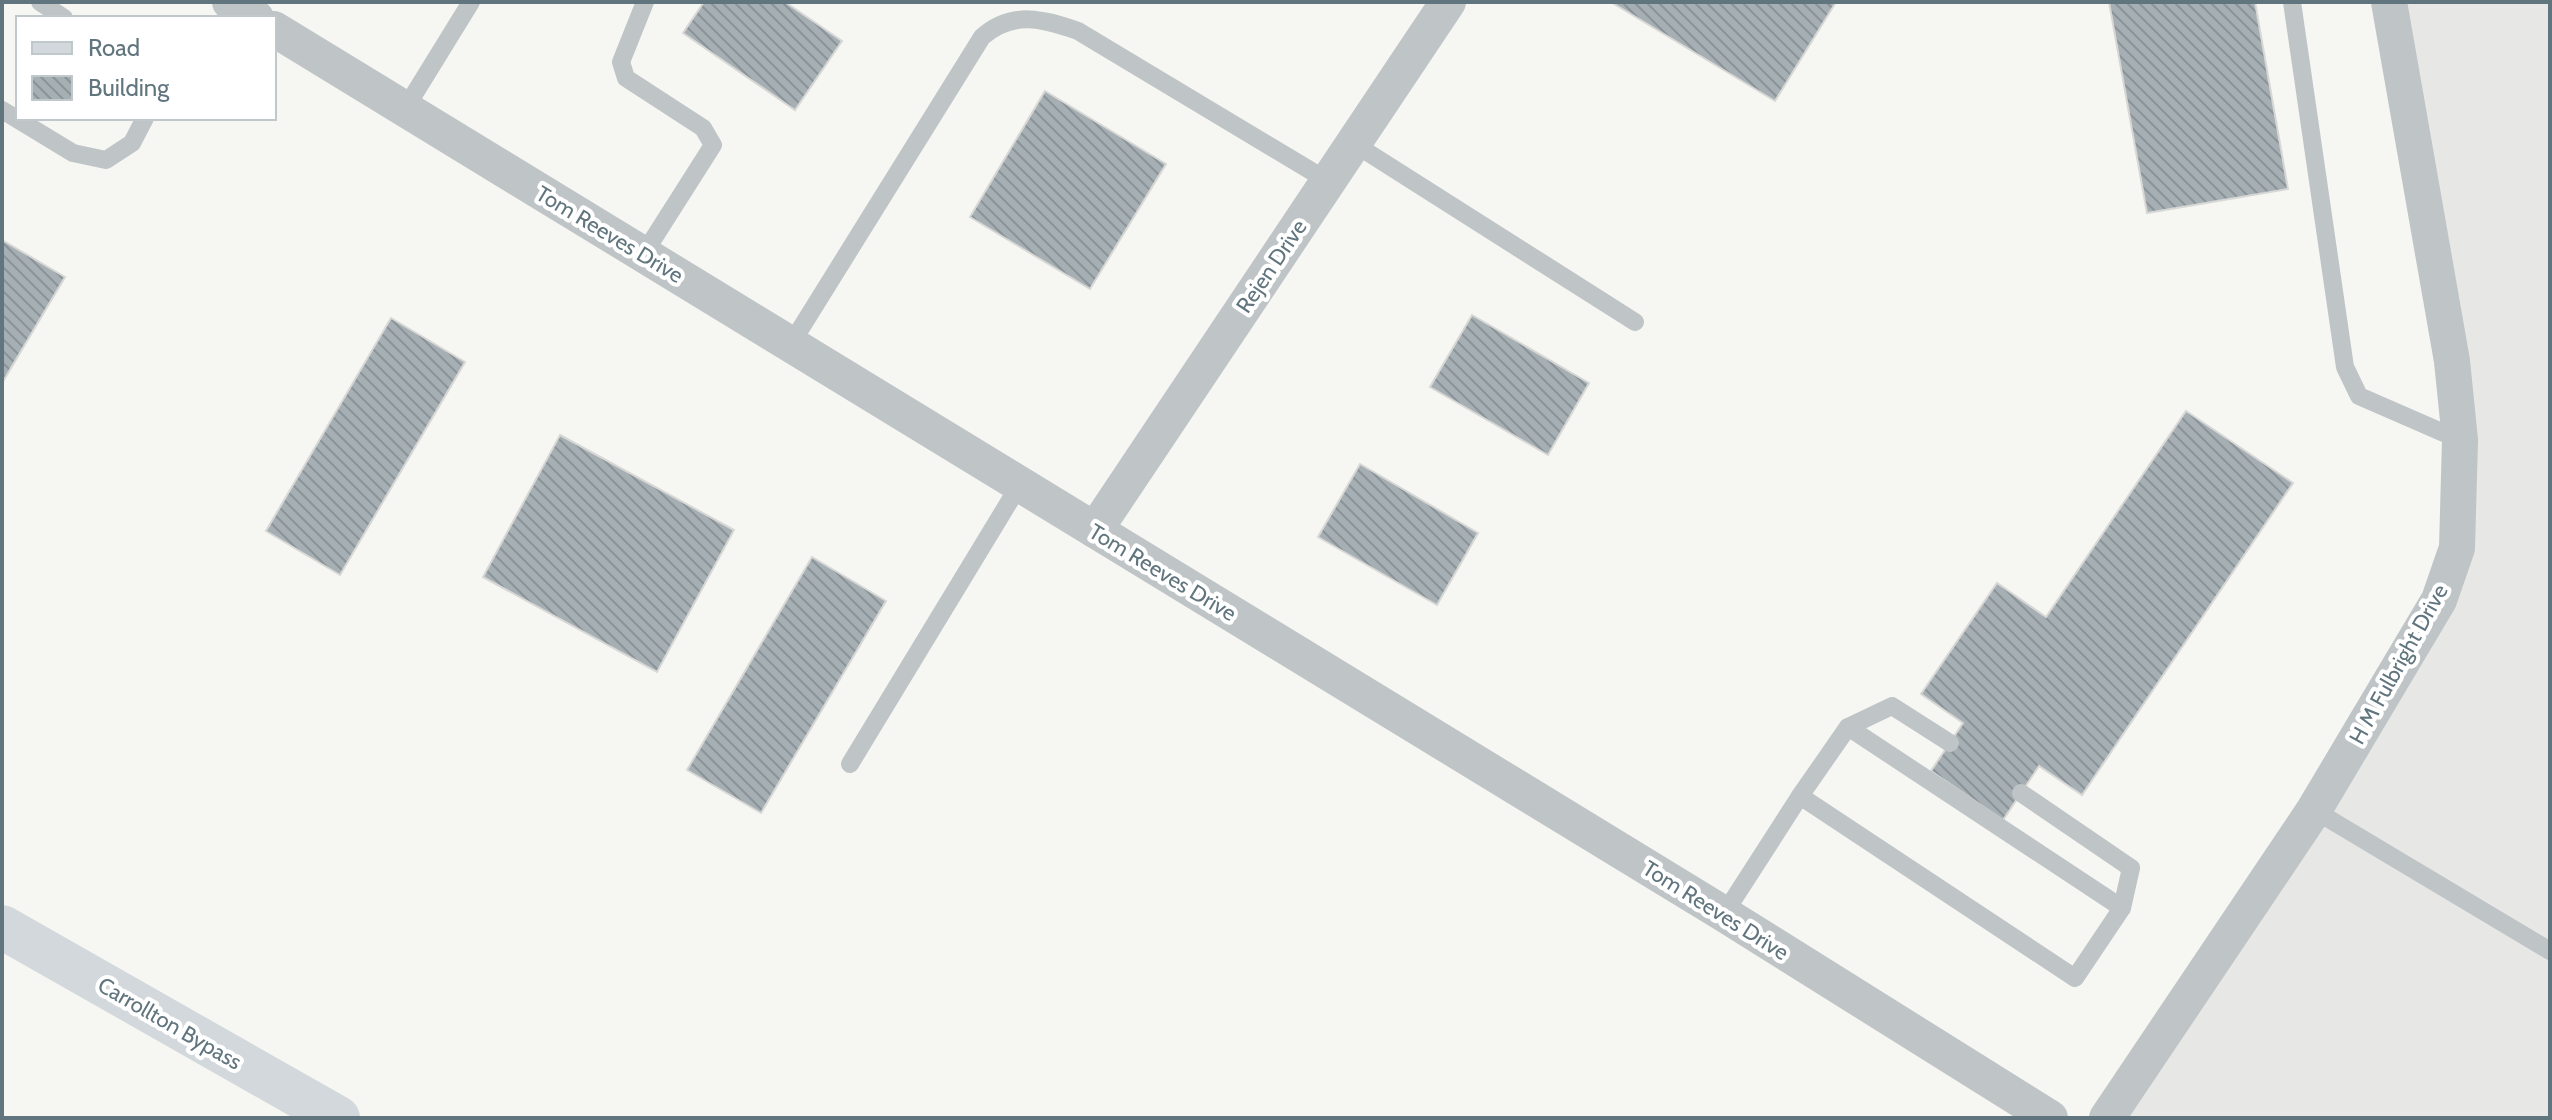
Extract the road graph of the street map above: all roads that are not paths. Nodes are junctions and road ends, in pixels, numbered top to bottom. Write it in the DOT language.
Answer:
graph roads {
  1 [pos="230,2"];
  2 [pos="471,2"];
  3 [pos="645,2"];
  4 [pos="1448,2"];
  5 [pos="2292,2"];
  6 [pos="2389,2"];
  7 [pos="43,3"];
  8 [pos="61,16"];
  9 [pos="253,16"];
  10 [pos="276,30"];
  11 [pos="405,109"];
  12 [pos="19,120"];
  13 [pos="144,120"];
  14 [pos="1353,143"];
  15 [pos="1328,181"];
  16 [pos="643,255"];
  17 [pos="1635,322"];
  18 [pos="791,344"];
  19 [pos="2460,440"];
  20 [pos="1020,484"];
  21 [pos="1095,530"];
  22 [pos="1848,727"];
  23 [pos="1950,743"];
  24 [pos="850,764"];
  25 [pos="2021,793"];
  26 [pos="1800,796"];
  27 [pos="2314,810"];
  28 [pos="2122,908"];
  29 [pos="1724,914"];
  30 [pos="2,927"];
  31 [pos="2550,951"];
  32 [pos="338,1118"];
  33 [pos="2050,1118"];
  34 [pos="2107,1118"];
  1 -- 9 [label="street"];
  2 -- 11 [label="lane"];
  3 -- 16 [label="lane"];
  4 -- 14 [label="street, Rejen Drive"];
  5 -- 19 [label="lane"];
  6 -- 19 [label="street, H M Fulbright Drive"];
  7 -- 8 [label="lane"];
  10 -- 11 [label="street, Tom Reeves Drive"];
  11 -- 16 [label="street, Tom Reeves Drive"];
  12 -- 13 [label="lane"];
  14 -- 15 [label="street, Rejen Drive"];
  14 -- 17 [label="lane"];
  15 -- 18 [label="lane"];
  15 -- 21 [label="street, Rejen Drive"];
  16 -- 18 [label="street, Tom Reeves Drive"];
  18 -- 20 [label="street, Tom Reeves Drive"];
  19 -- 27 [label="street, H M Fulbright Drive"];
  20 -- 21 [label="street, Tom Reeves Drive"];
  20 -- 24 [label="lane"];
  21 -- 29 [label="street, Tom Reeves Drive"];
  22 -- 23 [label="lane"];
  22 -- 26 [label="lane"];
  22 -- 28 [label="lane"];
  25 -- 28 [label="lane"];
  26 -- 28 [label="lane"];
  26 -- 29 [label="lane"];
  27 -- 31 [label="lane"];
  27 -- 34 [label="street, H M Fulbright Drive"];
  29 -- 33 [label="street, Tom Reeves Drive"];
  30 -- 32 [label="main road, Carrollton Bypass"];
}
